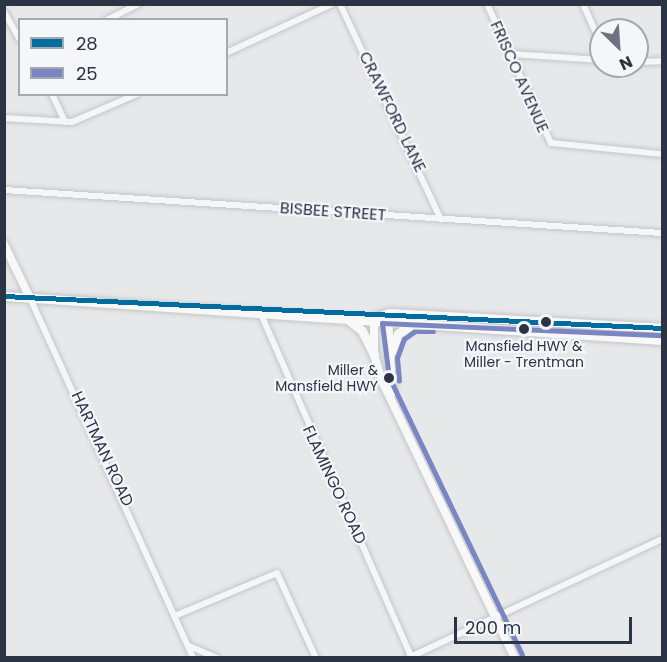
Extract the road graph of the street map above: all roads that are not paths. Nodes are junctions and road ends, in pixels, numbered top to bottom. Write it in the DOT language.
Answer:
graph roads {
  1 [pos="139,4"];
  2 [pos="332,4"];
  3 [pos="340,4"];
  4 [pos="487,4"];
  5 [pos="583,4"];
  6 [pos="4,12"];
  7 [pos="111,18"];
  8 [pos="589,18"];
  9 [pos="18,36"];
  10 [pos="228,52"];
  11 [pos="511,54"];
  12 [pos="589,59"];
  13 [pos="53,96"];
  14 [pos="132,96"];
  15 [pos="4,118"];
  16 [pos="65,122"];
  17 [pos="663,154"];
  18 [pos="4,190"];
  19 [pos="441,219"];
  20 [pos="663,233"];
  21 [pos="4,244"];
  22 [pos="4,296"];
  23 [pos="30,298"];
  24 [pos="260,311"];
  25 [pos="343,316"];
  26 [pos="374,318"];
  27 [pos="388,318"];
  28 [pos="551,320"];
  29 [pos="412,324"];
  30 [pos="663,328"];
  31 [pos="550,332"];
  32 [pos="663,340"];
  33 [pos="374,354"];
  34 [pos="389,357"];
  35 [pos="392,393"];
  36 [pos="663,539"];
  37 [pos="177,615"];
  38 [pos="496,616"];
  39 [pos="189,645"];
  40 [pos="193,657"];
  41 [pos="217,657"];
  42 [pos="316,657"];
  43 [pos="410,657"];
  44 [pos="515,657"];
  1 -- 7 [label="street"];
  2 -- 10 [label="street"];
  3 -- 19 [label="street, CRAWFORD LANE"];
  4 -- 11 [label="street, FRISCO AVENUE"];
  5 -- 8 [label="street"];
  6 -- 9 [label="street"];
  11 -- 12 [label="street"];
  11 -- 17 [label="street, FRISCO AVENUE"];
  13 -- 16 [label="street"];
  14 -- 16 [label="street"];
  15 -- 16 [label="street"];
  18 -- 19 [label="street, BISBEE STREET"];
  19 -- 20 [label="street, BISBEE STREET"];
  21 -- 23 [label="main road, HARTMAN ROAD"];
  22 -- 23 [label="main road"];
  23 -- 24 [label="main road"];
  23 -- 37 [label="street, HARTMAN ROAD"];
  24 -- 25 [label="main road"];
  24 -- 43 [label="street, FLAMINGO ROAD"];
  25 -- 26 [label="main road"];
  25 -- 33 [label="main road"];
  26 -- 27 [label="main road"];
  26 -- 33 [label="main road"];
  27 -- 28 [label="main road"];
  27 -- 29 [label="main road"];
  27 -- 34 [label="main road"];
  28 -- 30 [label="main road"];
  28 -- 31 [label="main road"];
  29 -- 31 [label="main road"];
  29 -- 34 [label="main road"];
  31 -- 32 [label="main road"];
  33 -- 35 [label="main road"];
  34 -- 35 [label="main road"];
  35 -- 38 [label="main road"];
  36 -- 38 [label="street"];
  37 -- 39 [label="street, HARTMAN ROAD"];
  37 -- 42 [label="street"];
  38 -- 43 [label="street"];
  38 -- 44 [label="main road"];
  39 -- 40 [label="street, HARTMAN ROAD"];
  39 -- 41 [label="street"];
}
